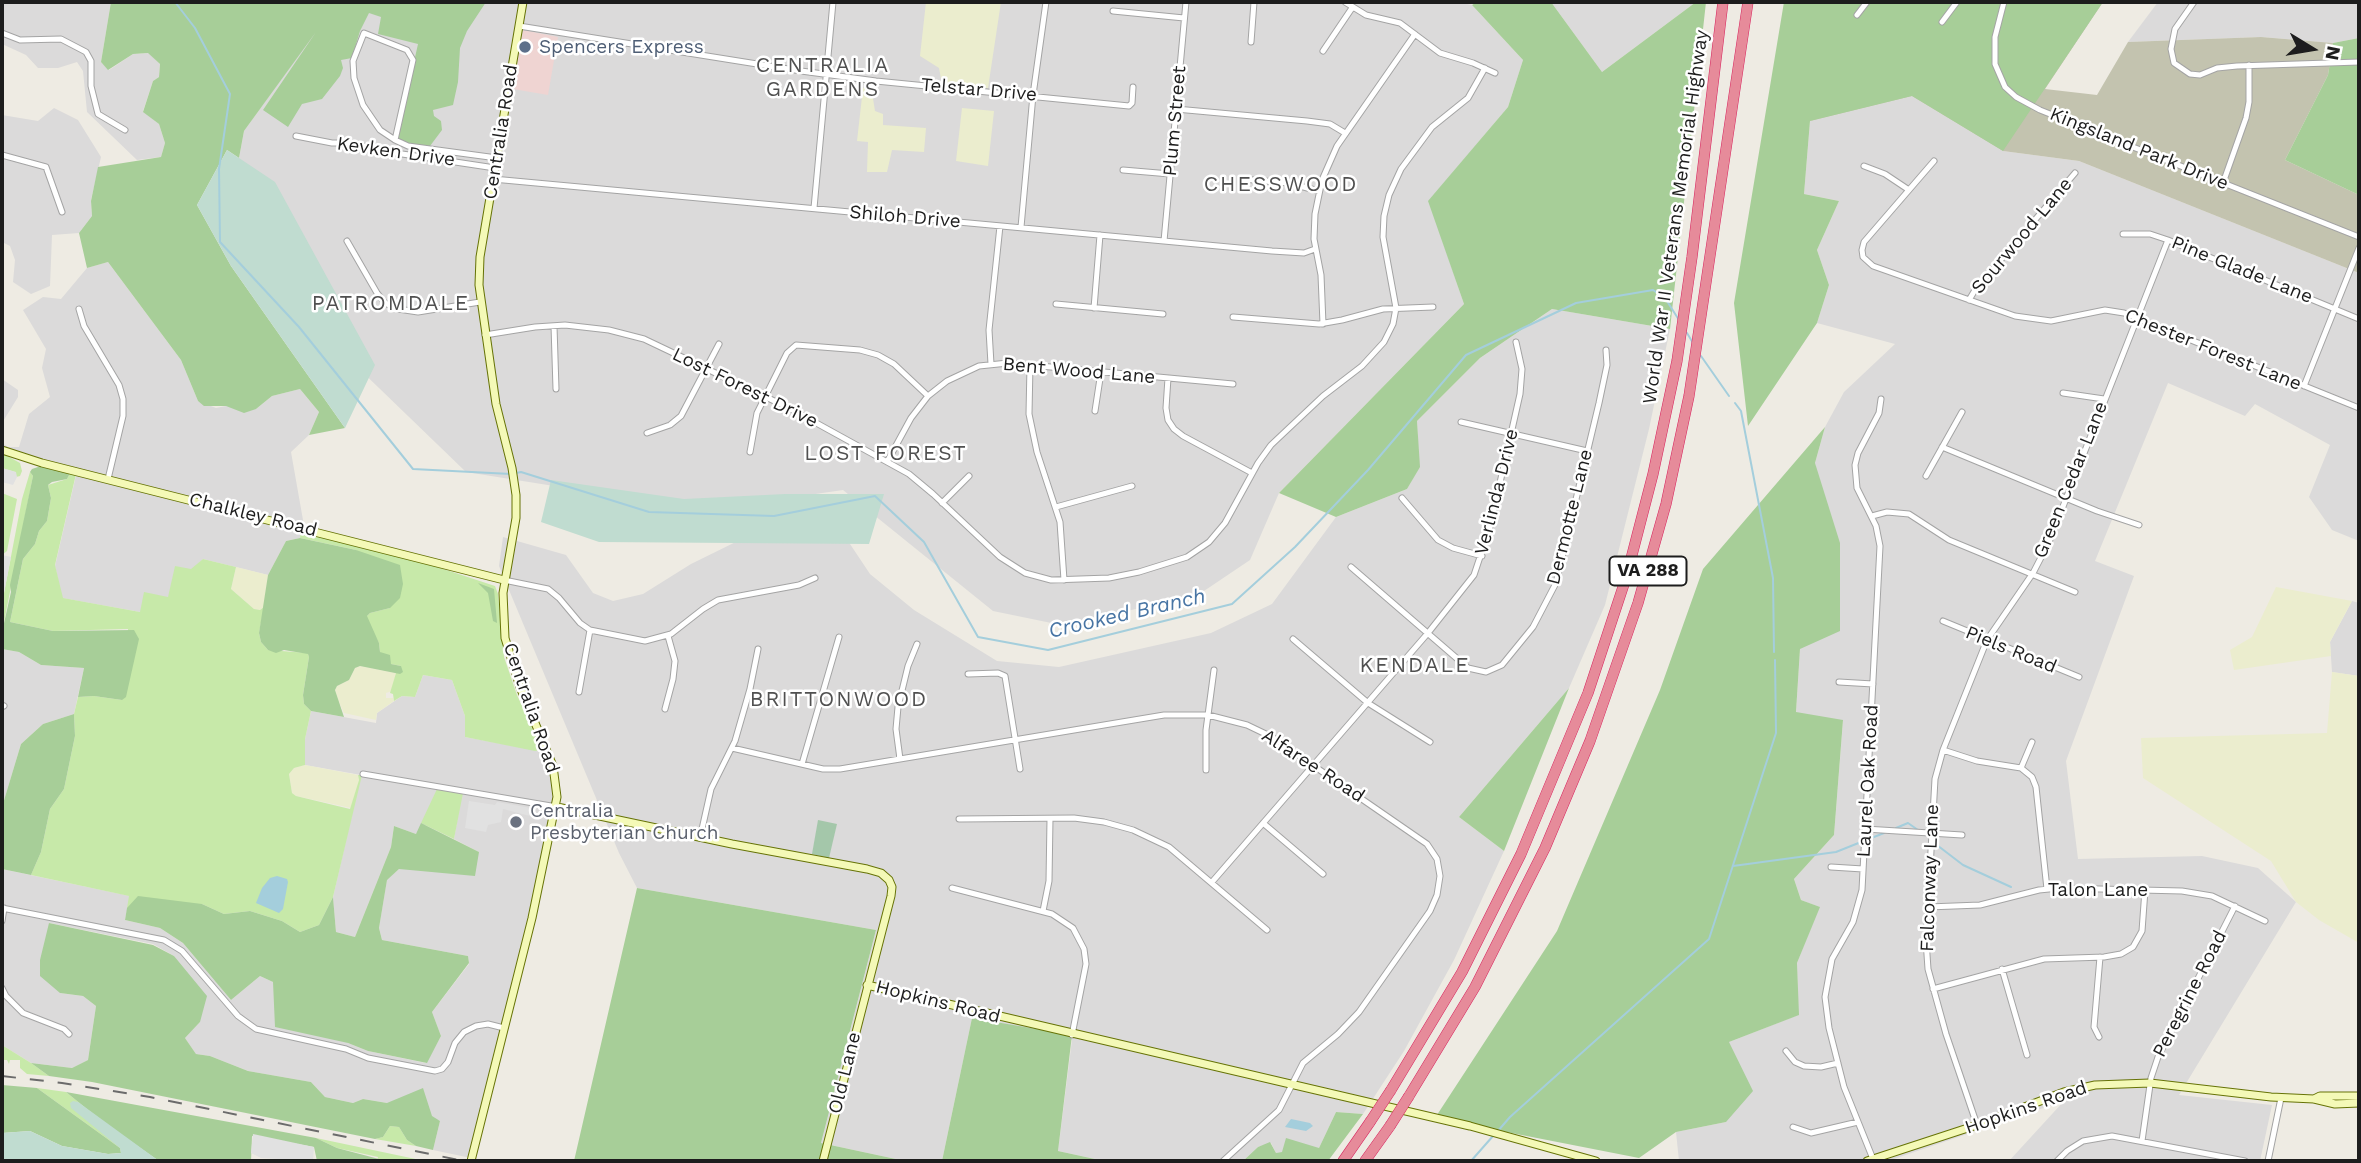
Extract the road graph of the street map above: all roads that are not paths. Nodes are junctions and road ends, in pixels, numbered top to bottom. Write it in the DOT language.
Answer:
graph roads {
  1 [pos="523,2"];
  2 [pos="833,2"];
  3 [pos="1046,2"];
  4 [pos="1186,2"];
  5 [pos="1254,2"];
  6 [pos="1345,2"];
  7 [pos="1723,2"];
  8 [pos="1748,2"];
  9 [pos="1867,2"];
  10 [pos="1957,2"];
  11 [pos="2004,2"];
  12 [pos="2194,2"];
  13 [pos="1352,8"];
  14 [pos="1113,12"];
  15 [pos="1857,15"];
  16 [pos="1184,19"];
  17 [pos="1942,22"];
  18 [pos="519,26"];
  19 [pos="2,33"];
  20 [pos="1415,34"];
  21 [pos="1251,42"];
  22 [pos="1323,51"];
  23 [pos="2359,62"];
  24 [pos="2249,65"];
  25 [pos="1485,68"];
  26 [pos="1495,73"];
  27 [pos="826,75"];
  28 [pos="1133,87"];
  29 [pos="1033,95"];
  30 [pos="1176,109"];
  31 [pos="125,130"];
  32 [pos="1345,133"];
  33 [pos="296,135"];
  34 [pos="395,140"];
  35 [pos="2,155"];
  36 [pos="497,158"];
  37 [pos="1934,162"];
  38 [pos="1864,166"];
  39 [pos="495,168"];
  40 [pos="1124,170"];
  41 [pos="2075,173"];
  42 [pos="1170,174"];
  43 [pos="493,179"];
  44 [pos="1242,179"];
  45 [pos="2223,183"];
  46 [pos="1909,190"];
  47 [pos="1319,191"];
  48 [pos="814,208"];
  49 [pos="62,212"];
  50 [pos="1000,226"];
  51 [pos="1021,228"];
  52 [pos="2123,234"];
  53 [pos="1100,235"];
  54 [pos="2359,237"];
  55 [pos="2168,240"];
  56 [pos="347,241"];
  57 [pos="1164,241"];
  58 [pos="2359,248"];
  59 [pos="1315,249"];
  60 [pos="1969,300"];
  61 [pos="480,302"];
  62 [pos="1056,304"];
  63 [pos="1433,307"];
  64 [pos="1094,308"];
  65 [pos="1396,308"];
  66 [pos="2336,308"];
  67 [pos="79,309"];
  68 [pos="1163,314"];
  69 [pos="1233,317"];
  70 [pos="2136,317"];
  71 [pos="2359,319"];
  72 [pos="1323,324"];
  73 [pos="554,326"];
  74 [pos="485,335"];
  75 [pos="1516,342"];
  76 [pos="719,344"];
  77 [pos="1606,350"];
  78 [pos="992,364"];
  79 [pos="1030,365"];
  80 [pos="706,368"];
  81 [pos="1101,372"];
  82 [pos="1168,378"];
  83 [pos="1233,384"];
  84 [pos="2304,386"];
  85 [pos="556,389"];
  86 [pos="2063,393"];
  87 [pos="765,397"];
  88 [pos="928,397"];
  89 [pos="1881,399"];
  90 [pos="2104,399"];
  91 [pos="2359,408"];
  92 [pos="1095,411"];
  93 [pos="1962,412"];
  94 [pos="1461,422"];
  95 [pos="647,433"];
  96 [pos="1512,433"];
  97 [pos="1942,447"];
  98 [pos="2,450"];
  99 [pos="1587,451"];
  100 [pos="750,452"];
  101 [pos="887,462"];
  102 [pos="1252,474"];
  103 [pos="969,476"];
  104 [pos="1926,476"];
  105 [pos="108,479"];
  106 [pos="1132,486"];
  107 [pos="1402,499"];
  108 [pos="2066,499"];
  109 [pos="942,503"];
  110 [pos="1056,507"];
  111 [pos="1872,516"];
  112 [pos="2139,525"];
  113 [pos="1482,556"];
  114 [pos="1351,567"];
  115 [pos="2032,574"];
  116 [pos="815,578"];
  117 [pos="504,580"];
  118 [pos="1064,580"];
  119 [pos="2075,592"];
  120 [pos="1943,621"];
  121 [pos="590,630"];
  122 [pos="1428,633"];
  123 [pos="668,636"];
  124 [pos="839,637"];
  125 [pos="1293,639"];
  126 [pos="1987,640"];
  127 [pos="917,644"];
  128 [pos="758,649"];
  129 [pos="1214,670"];
  130 [pos="968,674"];
  131 [pos="2078,677"];
  132 [pos="1839,682"];
  133 [pos="1873,684"];
  134 [pos="579,692"];
  135 [pos="1368,703"];
  136 [pos="665,709"];
  137 [pos="1208,715"];
  138 [pos="1015,740"];
  139 [pos="1430,742"];
  140 [pos="2032,742"];
  141 [pos="732,748"];
  142 [pos="1943,750"];
  143 [pos="900,759"];
  144 [pos="802,764"];
  145 [pos="1314,765"];
  146 [pos="2021,768"];
  147 [pos="1020,769"];
  148 [pos="1206,770"];
  149 [pos="363,774"];
  150 [pos="556,807"];
  151 [pos="959,819"];
  152 [pos="1050,819"];
  153 [pos="1263,823"];
  154 [pos="1866,829"];
  155 [pos="1931,832"];
  156 [pos="1962,835"];
  157 [pos="700,838"];
  158 [pos="1831,867"];
  159 [pos="1863,869"];
  160 [pos="1323,874"];
  161 [pos="1212,882"];
  162 [pos="952,888"];
  163 [pos="2048,889"];
  164 [pos="2144,890"];
  165 [pos="2235,906"];
  166 [pos="1928,907"];
  167 [pos="3,908"];
  168 [pos="1043,911"];
  169 [pos="2,921"];
  170 [pos="2265,921"];
  171 [pos="1267,930"];
  172 [pos="2100,957"];
  173 [pos="2002,969"];
  174 [pos="867,985"];
  175 [pos="2,988"];
  176 [pos="1933,989"];
  177 [pos="504,1028"];
  178 [pos="69,1034"];
  179 [pos="1072,1035"];
  180 [pos="2099,1037"];
  181 [pos="1786,1051"];
  182 [pos="2027,1055"];
  183 [pos="1838,1063"];
  184 [pos="2150,1083"];
  185 [pos="1292,1085"];
  186 [pos="2359,1096"];
  187 [pos="2281,1098"];
  188 [pos="2314,1099"];
  189 [pos="2359,1103"];
  190 [pos="1858,1122"];
  191 [pos="1978,1125"];
  192 [pos="1793,1127"];
  193 [pos="2143,1141"];
  194 [pos="2197,1152"];
  195 [pos="1870,1160"];
  196 [pos="471,1161"];
  197 [pos="823,1161"];
  198 [pos="1223,1161"];
  199 [pos="1343,1161"];
  200 [pos="1365,1161"];
  201 [pos="1596,1161"];
  202 [pos="2057,1161"];
  203 [pos="2195,1161"];
  204 [pos="2245,1161"];
  205 [pos="2268,1161"];
  1 -- 18 [label="main road, Centralia Road"];
  2 -- 27 [label="street"];
  3 -- 29 [label="street"];
  4 -- 16 [label="street, Plum Street"];
  5 -- 21 [label="street"];
  6 -- 13 [label="street"];
  7 -- 199 [label="highway, World War II Veterans Memorial Highway / VA 288, bridge"];
  8 -- 200 [label="highway, World War II Veterans Memorial Highway / VA 288, bridge"];
  9 -- 15 [label="street"];
  10 -- 17 [label="street"];
  11 -- 45 [label="street, Kingsland Park Drive"];
  12 -- 24 [label="street"];
  13 -- 20 [label="street"];
  13 -- 22 [label="street"];
  14 -- 16 [label="street"];
  16 -- 30 [label="street, Plum Street"];
  18 -- 27 [label="street, Telstar Drive"];
  18 -- 36 [label="main road, Centralia Road"];
  19 -- 31 [label="street"];
  20 -- 25 [label="street"];
  20 -- 32 [label="street"];
  23 -- 24 [label="street"];
  24 -- 45 [label="street"];
  25 -- 26 [label="street"];
  25 -- 65 [label="street, Lost Forest Drive"];
  27 -- 29 [label="street, Telstar Drive"];
  27 -- 48 [label="street"];
  28 -- 29 [label="street, Telstar Drive"];
  29 -- 51 [label="street"];
  30 -- 32 [label="street"];
  30 -- 42 [label="street, Plum Street"];
  32 -- 47 [label="street"];
  33 -- 39 [label="street, Kevken Drive"];
  34 -- 34 [label="street"];
  34 -- 36 [label="street"];
  35 -- 49 [label="street"];
  36 -- 39 [label="main road, Centralia Road"];
  37 -- 46 [label="street, Chester Forest Lane"];
  38 -- 46 [label="street"];
  39 -- 43 [label="main road, Centralia Road"];
  40 -- 42 [label="street"];
  41 -- 60 [label="street, Sourwood Lane"];
  42 -- 57 [label="street, Plum Street"];
  43 -- 48 [label="street, Shiloh Drive"];
  43 -- 61 [label="main road, Centralia Road"];
  44 -- 47 [label="street"];
  45 -- 54 [label="street, Kingsland Park Drive"];
  46 -- 60 [label="street, Chester Forest Lane"];
  47 -- 59 [label="street"];
  48 -- 50 [label="street, Shiloh Drive"];
  50 -- 51 [label="street, Shiloh Drive"];
  50 -- 78 [label="street"];
  51 -- 53 [label="street, Shiloh Drive"];
  52 -- 55 [label="street, Pine Glade Lane"];
  53 -- 57 [label="street, Shiloh Drive"];
  53 -- 64 [label="street"];
  55 -- 66 [label="street, Pine Glade Lane"];
  55 -- 70 [label="street, Green Cedar Lane"];
  56 -- 61 [label="street"];
  57 -- 59 [label="street, Shiloh Drive"];
  58 -- 66 [label="street"];
  59 -- 72 [label="street"];
  60 -- 70 [label="street, Chester Forest Lane"];
  61 -- 74 [label="main road, Centralia Road"];
  62 -- 64 [label="street"];
  63 -- 65 [label="street"];
  64 -- 68 [label="street"];
  65 -- 72 [label="street"];
  65 -- 102 [label="street, Lost Forest Drive"];
  66 -- 71 [label="street, Pine Glade Lane"];
  66 -- 84 [label="street"];
  67 -- 105 [label="street"];
  69 -- 72 [label="street"];
  70 -- 84 [label="street, Chester Forest Lane"];
  70 -- 90 [label="street, Green Cedar Lane"];
  73 -- 74 [label="street, Lost Forest Drive"];
  73 -- 80 [label="street, Lost Forest Drive"];
  73 -- 85 [label="street"];
  74 -- 117 [label="main road, Centralia Road"];
  75 -- 96 [label="street, Verlinda Drive"];
  76 -- 80 [label="street"];
  77 -- 99 [label="street, Dermotte Lane"];
  78 -- 79 [label="street, Bent Wood Lane"];
  78 -- 88 [label="street, Bent Wood Lane"];
  79 -- 81 [label="street, Bent Wood Lane"];
  79 -- 110 [label="street"];
  80 -- 87 [label="street, Lost Forest Drive"];
  80 -- 95 [label="street"];
  81 -- 82 [label="street, Bent Wood Lane"];
  81 -- 92 [label="street"];
  82 -- 83 [label="street, Bent Wood Lane"];
  82 -- 102 [label="street"];
  84 -- 91 [label="street, Chester Forest Lane"];
  86 -- 90 [label="street"];
  87 -- 88 [label="street"];
  87 -- 100 [label="street"];
  87 -- 101 [label="street, Lost Forest Drive"];
  88 -- 101 [label="street, Bent Wood Lane"];
  89 -- 111 [label="street, Laurel Oak Road"];
  90 -- 108 [label="street, Green Cedar Lane"];
  93 -- 97 [label="street"];
  94 -- 96 [label="street"];
  96 -- 99 [label="street"];
  96 -- 113 [label="street, Verlinda Drive"];
  97 -- 104 [label="street"];
  97 -- 108 [label="street"];
  98 -- 105 [label="main road, Chalkley Road"];
  99 -- 122 [label="street, Dermotte Lane"];
  101 -- 109 [label="street, Lost Forest Drive"];
  102 -- 118 [label="street, Lost Forest Drive"];
  103 -- 109 [label="street"];
  105 -- 117 [label="main road, Chalkley Road"];
  106 -- 110 [label="street"];
  107 -- 113 [label="street"];
  108 -- 112 [label="street"];
  108 -- 115 [label="street, Green Cedar Lane"];
  109 -- 118 [label="street, Lost Forest Drive"];
  110 -- 118 [label="street"];
  111 -- 115 [label="street"];
  111 -- 133 [label="street, Laurel Oak Road"];
  113 -- 122 [label="street, Verlinda Drive"];
  114 -- 122 [label="street, Dermotte Lane"];
  115 -- 119 [label="street"];
  115 -- 126 [label="street, Green Cedar Lane"];
  116 -- 123 [label="street"];
  117 -- 121 [label="street"];
  117 -- 150 [label="main road, Centralia Road"];
  120 -- 126 [label="street, Piels Road"];
  121 -- 123 [label="street"];
  121 -- 134 [label="street"];
  122 -- 135 [label="street, Verlinda Drive"];
  123 -- 136 [label="street"];
  124 -- 144 [label="street"];
  125 -- 135 [label="street"];
  126 -- 131 [label="street, Piels Road"];
  126 -- 142 [label="street, Green Cedar Lane"];
  127 -- 143 [label="street"];
  128 -- 141 [label="street"];
  129 -- 137 [label="street"];
  130 -- 138 [label="street"];
  132 -- 133 [label="street"];
  133 -- 154 [label="street, Laurel Oak Road"];
  135 -- 139 [label="street"];
  135 -- 145 [label="street, Verlinda Drive"];
  137 -- 138 [label="street, Alfaree Road"];
  137 -- 145 [label="street, Alfaree Road"];
  137 -- 148 [label="street"];
  138 -- 143 [label="street, Alfaree Road"];
  138 -- 147 [label="street"];
  140 -- 146 [label="street"];
  141 -- 144 [label="street, Alfaree Road"];
  141 -- 157 [label="street"];
  142 -- 146 [label="street"];
  142 -- 155 [label="street, Falconway Lane"];
  143 -- 144 [label="street, Alfaree Road"];
  145 -- 153 [label="street, Verlinda Drive"];
  145 -- 185 [label="street, Alfaree Road"];
  146 -- 163 [label="street"];
  149 -- 150 [label="street, Hopkins Road"];
  150 -- 157 [label="main road, Hopkins Road"];
  150 -- 177 [label="main road, Centralia Road"];
  151 -- 152 [label="street"];
  152 -- 161 [label="street"];
  152 -- 168 [label="street"];
  153 -- 160 [label="street"];
  153 -- 161 [label="street, Verlinda Drive"];
  154 -- 155 [label="street"];
  154 -- 159 [label="street, Laurel Oak Road"];
  155 -- 156 [label="street"];
  155 -- 166 [label="street, Falconway Lane"];
  157 -- 174 [label="main road, Hopkins Road"];
  158 -- 159 [label="street"];
  159 -- 183 [label="street, Laurel Oak Road"];
  161 -- 171 [label="street"];
  162 -- 168 [label="street"];
  163 -- 164 [label="street, Talon Lane"];
  163 -- 166 [label="street, Talon Lane"];
  164 -- 165 [label="street, Talon Lane"];
  164 -- 172 [label="street"];
  165 -- 170 [label="street, Talon Lane"];
  165 -- 184 [label="street, Peregrine Road"];
  166 -- 176 [label="street, Falconway Lane"];
  167 -- 169 [label="street"];
  167 -- 177 [label="street"];
  168 -- 179 [label="street"];
  172 -- 173 [label="street"];
  172 -- 180 [label="street"];
  173 -- 176 [label="street"];
  173 -- 182 [label="street"];
  174 -- 179 [label="main road, Hopkins Road"];
  174 -- 197 [label="main road, Old Lane"];
  175 -- 178 [label="street"];
  176 -- 191 [label="street, Falconway Lane"];
  177 -- 196 [label="main road, Centralia Road"];
  179 -- 185 [label="main road, Hopkins Road"];
  181 -- 183 [label="street"];
  183 -- 190 [label="street, Laurel Oak Road"];
  184 -- 187 [label="main road, Hopkins Road"];
  184 -- 191 [label="main road, Hopkins Road"];
  184 -- 193 [label="street, Peregrine Road"];
  185 -- 198 [label="street, Alfaree Road"];
  185 -- 201 [label="main road, Hopkins Road"];
  186 -- 188 [label="main road, Hopkins Road"];
  187 -- 188 [label="main road, Hopkins Road"];
  187 -- 205 [label="street"];
  188 -- 189 [label="main road, Hopkins Road"];
  190 -- 192 [label="street"];
  190 -- 195 [label="street, Laurel Oak Road"];
  191 -- 195 [label="main road, Hopkins Road"];
  193 -- 194 [label="street"];
  193 -- 202 [label="street"];
  194 -- 203 [label="street"];
  194 -- 204 [label="street"];
}
